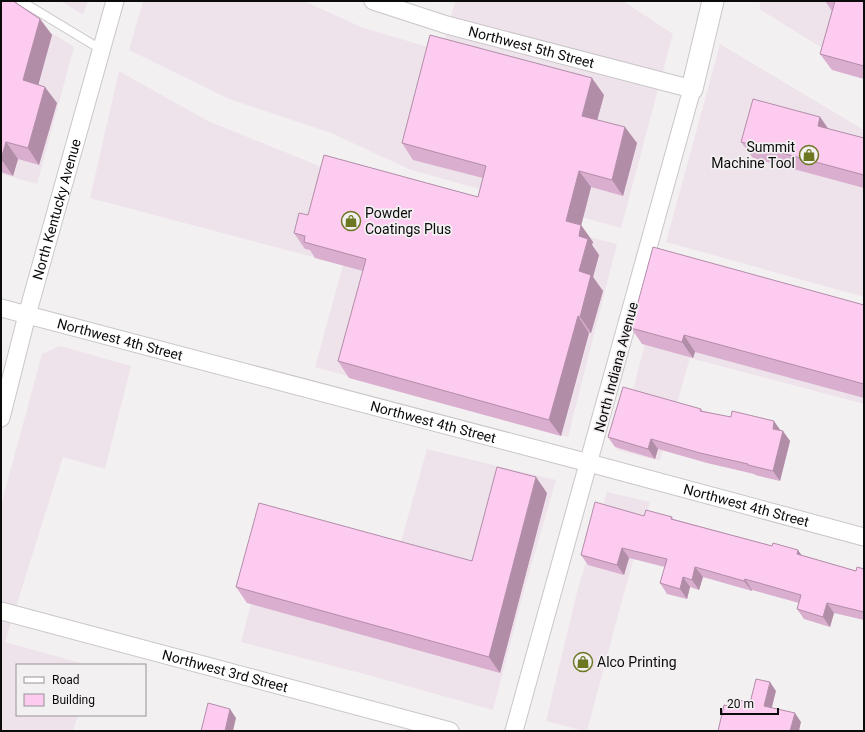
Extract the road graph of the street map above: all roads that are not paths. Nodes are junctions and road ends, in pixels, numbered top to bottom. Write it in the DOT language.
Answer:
graph roads {
  1 [pos="21,1"];
  2 [pos="115,1"];
  3 [pos="373,1"];
  4 [pos="713,1"];
  5 [pos="102,50"];
  6 [pos="692,89"];
  7 [pos="1,308"];
  8 [pos="27,315"];
  9 [pos="1,418"];
  10 [pos="589,463"];
  11 [pos="864,537"];
  12 [pos="1,611"];
  13 [pos="450,731"];
  14 [pos="514,731"];
  1 -- 5 [label="lane"];
  2 -- 5 [label="street, North Kentucky Avenue"];
  3 -- 6 [label="street, Northwest 5th Street"];
  4 -- 6 [label="street, North Indiana Avenue"];
  5 -- 8 [label="street, North Kentucky Avenue"];
  6 -- 10 [label="street, North Indiana Avenue"];
  7 -- 8 [label="street, Northwest 4th Street"];
  8 -- 9 [label="street, North Kentucky Avenue"];
  8 -- 10 [label="street, Northwest 4th Street"];
  10 -- 11 [label="street, Northwest 4th Street"];
  10 -- 14 [label="street, North Indiana Avenue"];
  12 -- 13 [label="street, Northwest 3rd Street"];
}
